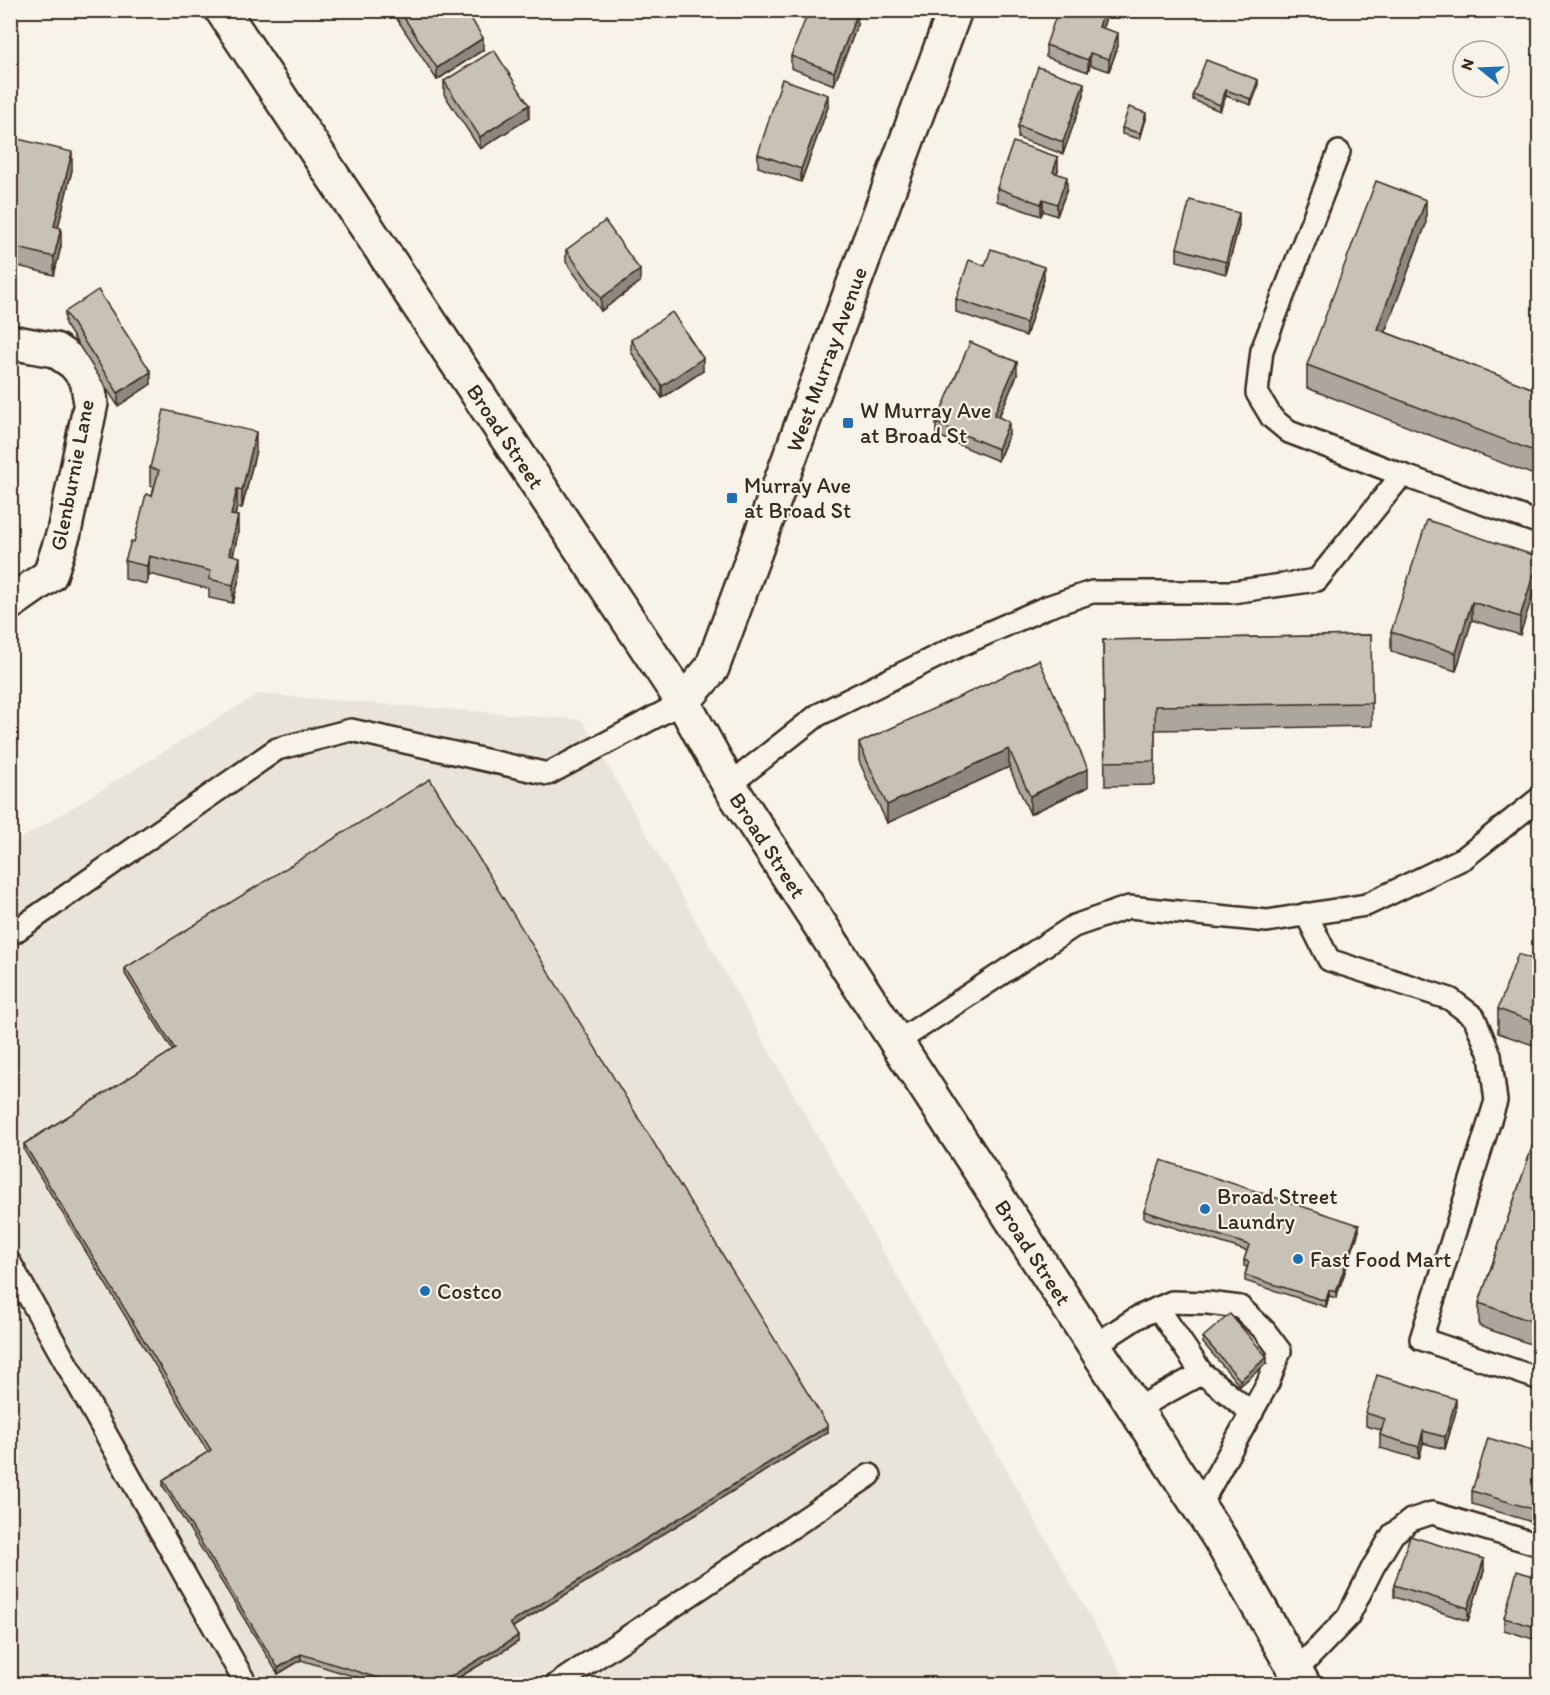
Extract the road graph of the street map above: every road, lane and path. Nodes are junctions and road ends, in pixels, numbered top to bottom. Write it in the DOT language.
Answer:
graph roads {
  1 [pos="222,10"];
  2 [pos="955,10"];
  3 [pos="1339,152"];
  4 [pos="10,342"];
  5 [pos="1402,475"];
  6 [pos="1539,523"];
  7 [pos="10,603"];
  8 [pos="683,702"];
  9 [pos="729,785"];
  10 [pos="1539,798"];
  11 [pos="1306,914"];
  12 [pos="10,935"];
  13 [pos="897,1042"];
  14 [pos="10,1263"];
  15 [pos="1158,1308"];
  16 [pos="1095,1345"];
  17 [pos="1202,1373"];
  18 [pos="1539,1379"];
  19 [pos="1136,1409"];
  20 [pos="1252,1413"];
  21 [pos="870,1475"];
  22 [pos="1200,1507"];
  23 [pos="1539,1545"];
  24 [pos="1300,1678"];
  25 [pos="246,1684"];
  26 [pos="556,1684"];
  1 -- 8 [label="main road, Broad Street"];
  2 -- 8 [label="main road, West Murray Avenue"];
  3 -- 5 [label="lane"];
  4 -- 7 [label="main road, Glenburnie Lane"];
  5 -- 6 [label="lane"];
  5 -- 9 [label="lane"];
  8 -- 9 [label="main road, Broad Street"];
  8 -- 12 [label="lane"];
  9 -- 13 [label="main road, Broad Street"];
  10 -- 11 [label="lane"];
  11 -- 13 [label="lane"];
  11 -- 18 [label="lane"];
  13 -- 16 [label="main road, Broad Street"];
  14 -- 25 [label="lane"];
  15 -- 16 [label="lane"];
  15 -- 17 [label="lane"];
  15 -- 20 [label="lane"];
  16 -- 19 [label="main road, Broad Street"];
  17 -- 19 [label="lane"];
  17 -- 20 [label="lane"];
  19 -- 22 [label="main road, Broad Street"];
  20 -- 22 [label="lane"];
  21 -- 26 [label="lane"];
  22 -- 24 [label="main road, Broad Street"];
  23 -- 24 [label="lane"];
}
